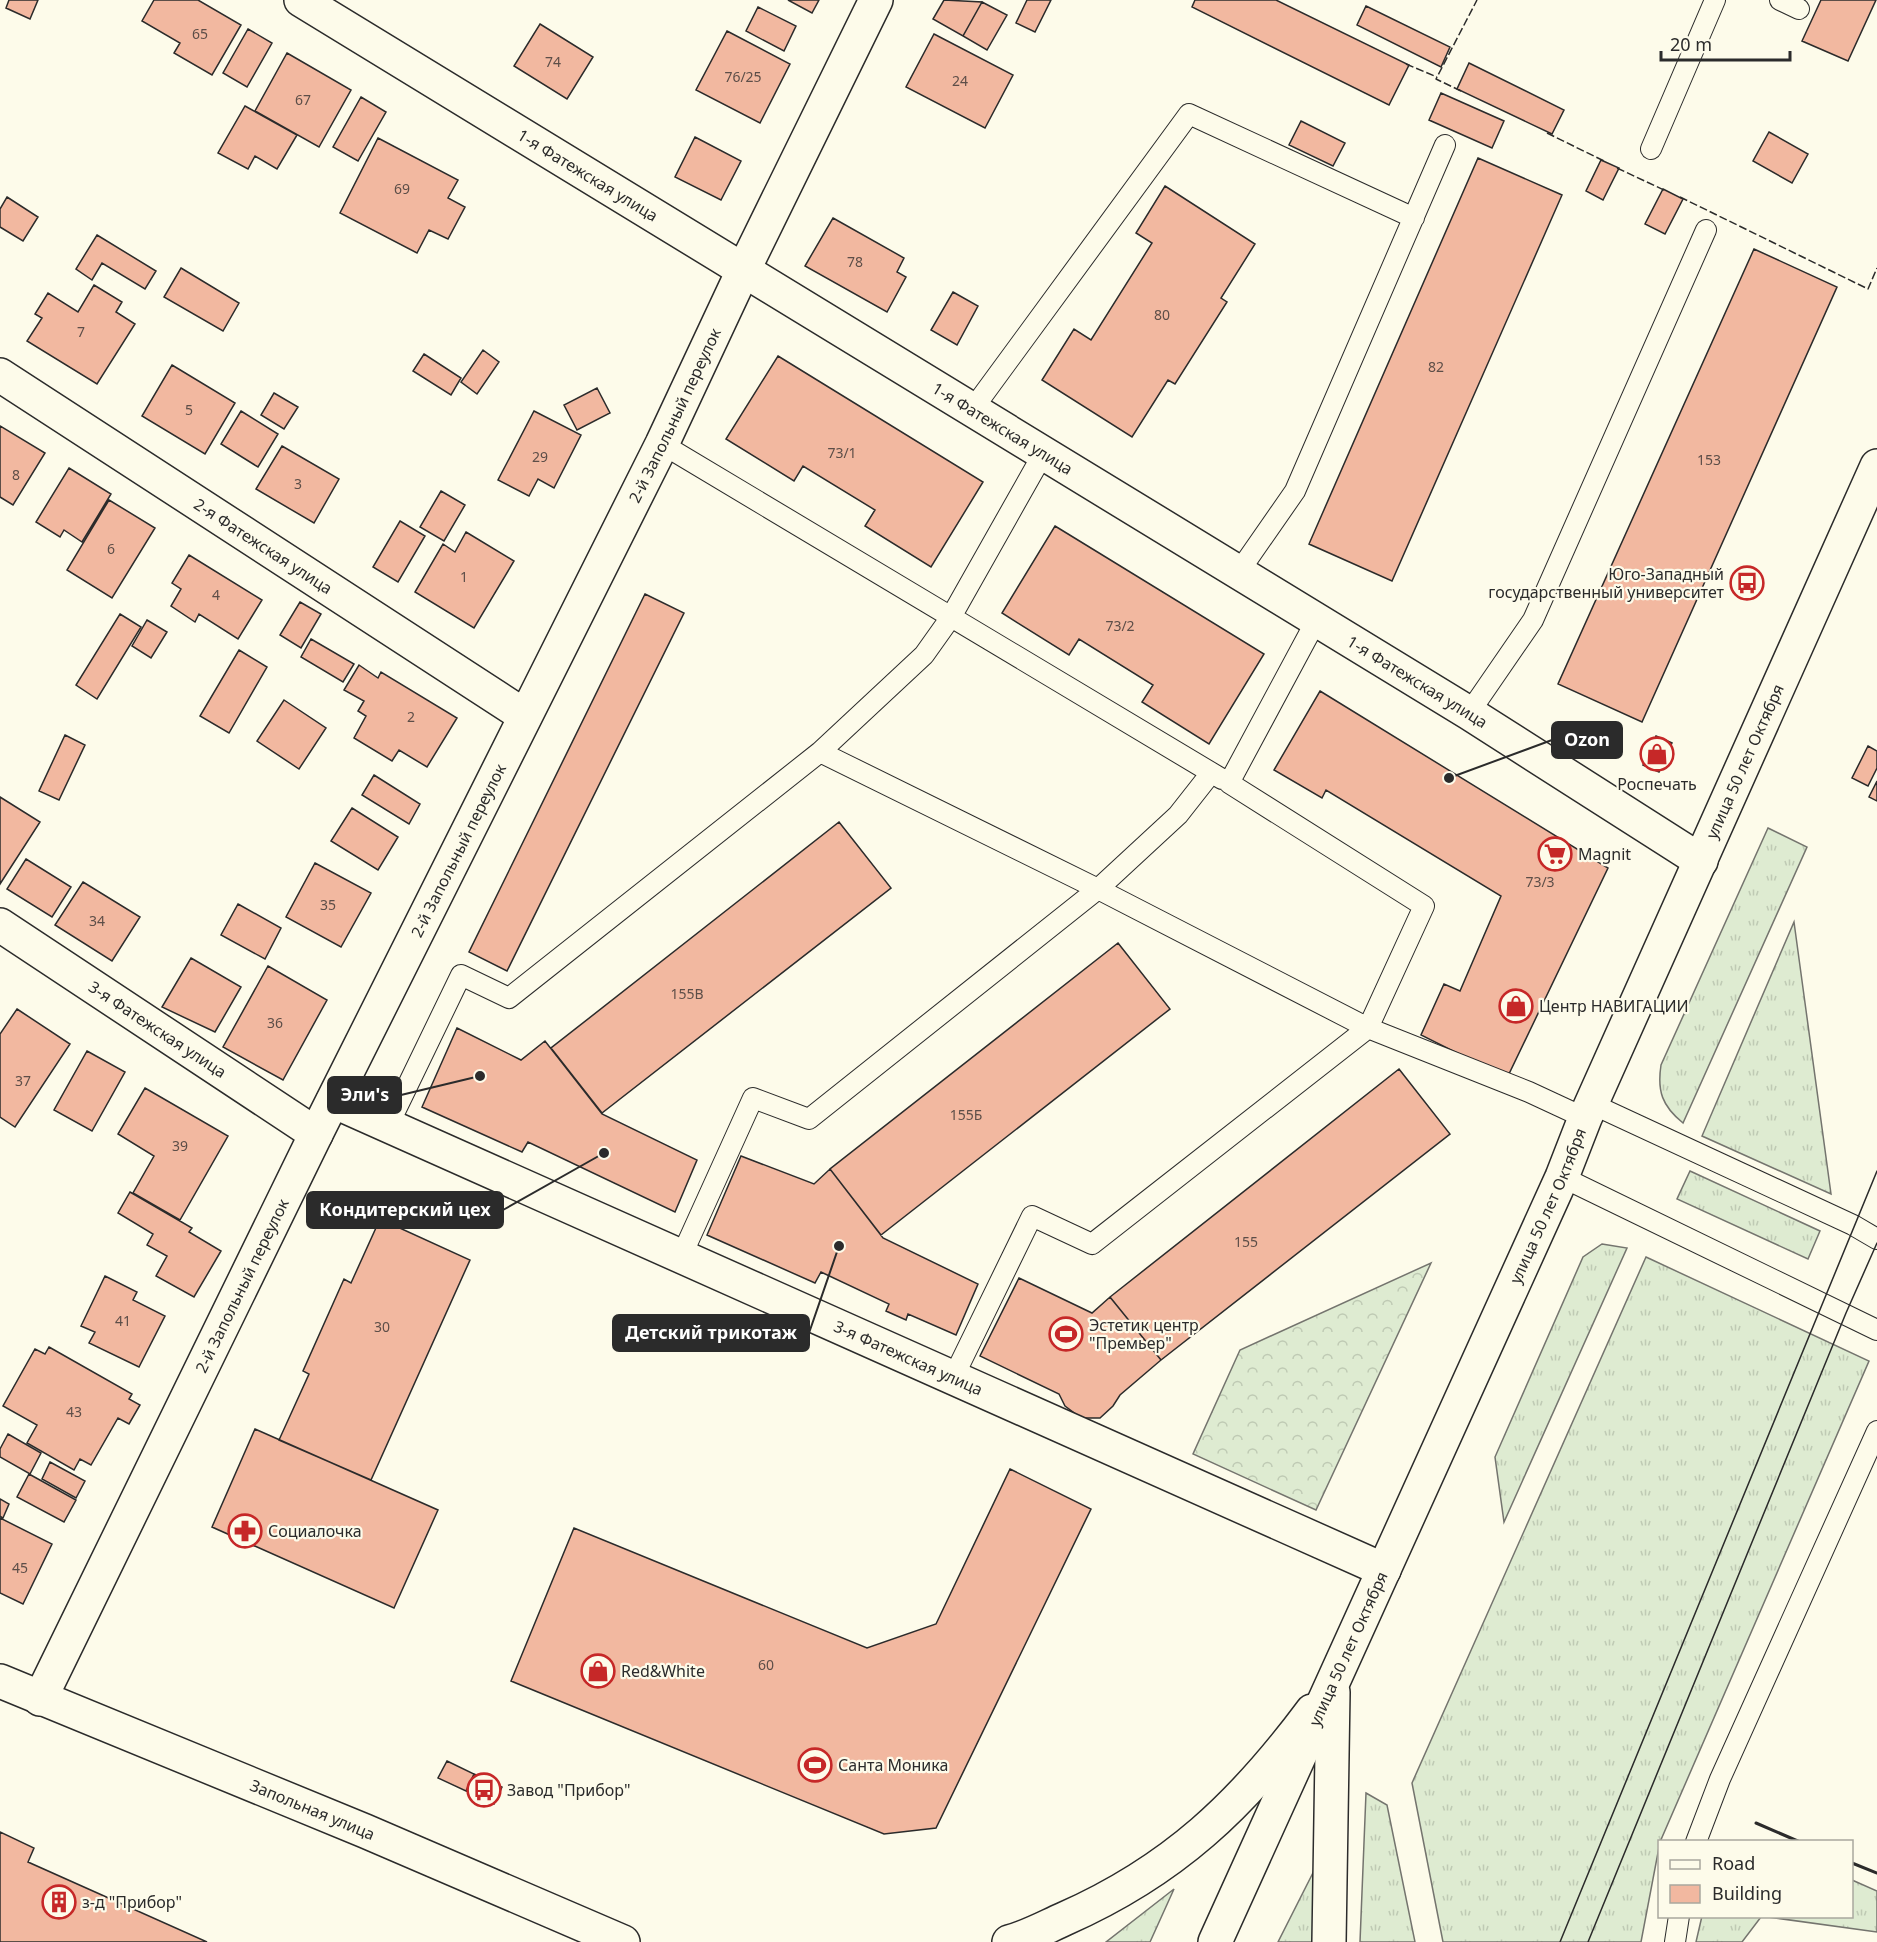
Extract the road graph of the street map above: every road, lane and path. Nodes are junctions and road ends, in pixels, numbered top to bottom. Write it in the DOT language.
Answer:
graph roads {
  1 [pos="302,0"];
  2 [pos="876,0"];
  3 [pos="1714,0"];
  4 [pos="1780,0"];
  5 [pos="1799,9"];
  6 [pos="1445,145"];
  7 [pos="1652,149"];
  8 [pos="1414,218"];
  9 [pos="1707,230"];
  10 [pos="743,271"];
  11 [pos="0,375"];
  12 [pos="972,410"];
  13 [pos="662,444"];
  14 [pos="1043,454"];
  15 [pos="1877,466"];
  16 [pos="1238,573"];
  17 [pos="951,617"];
  18 [pos="1316,621"];
  19 [pos="1469,713"];
  20 [pos="525,716"];
  21 [pos="820,752"];
  22 [pos="1211,772"];
  23 [pos="1229,783"];
  24 [pos="1701,861"];
  25 [pos="1098,889"];
  26 [pos="0,926"];
  27 [pos="1368,1028"];
  28 [pos="333,1101"];
  29 [pos="1589,1111"];
  30 [pos="388,1126"];
  31 [pos="316,1134"];
  32 [pos="1562,1177"];
  33 [pos="1877,1239"];
  34 [pos="681,1257"];
  35 [pos="1877,1330"];
  36 [pos="953,1378"];
  37 [pos="1877,1431"];
  38 [pos="1384,1570"];
  39 [pos="0,1681"];
  40 [pos="1333,1683"];
  41 [pos="40,1699"];
  42 [pos="1696,1840"];
  43 [pos="1679,1918"];
  44 [pos="623,1942"];
  45 [pos="1009,1942"];
  46 [pos="1215,1942"];
  47 [pos="1329,1942"];
  48 [pos="1674,1942"];
  1 -- 10 [label="street, 1-я Фатежская улица"];
  2 -- 10 [label="street, 2-й Запольный переулок"];
  3 -- 7 [label="lane"];
  4 -- 5 [label="lane"];
  6 -- 8 [label="lane"];
  8 -- 12 [label="lane"];
  8 -- 16 [label="lane"];
  9 -- 19 [label="lane"];
  10 -- 12 [label="street, 1-я Фатежская улица"];
  10 -- 13 [label="street, 2-й Запольный переулок"];
  11 -- 20 [label="street, 2-я Фатежская улица"];
  12 -- 14 [label="street, 1-я Фатежская улица"];
  13 -- 17 [label="lane"];
  13 -- 20 [label="street, 2-й Запольный переулок"];
  14 -- 16 [label="street, 1-я Фатежская улица"];
  14 -- 17 [label="lane"];
  15 -- 24 [label="street, улица 50 лет Октября"];
  16 -- 18 [label="street, 1-я Фатежская улица"];
  17 -- 21 [label="lane"];
  17 -- 22 [label="lane"];
  18 -- 19 [label="street, 1-я Фатежская улица"];
  18 -- 23 [label="lane"];
  19 -- 24 [label="street, 1-я Фатежская улица"];
  20 -- 28 [label="street, 2-й Запольный переулок"];
  21 -- 25 [label="lane"];
  21 -- 30 [label="lane"];
  22 -- 23 [label="lane"];
  22 -- 25 [label="lane"];
  23 -- 27 [label="lane"];
  24 -- 29 [label="street, улица 50 лет Октября"];
  25 -- 27 [label="lane"];
  25 -- 34 [label="lane"];
  26 -- 31 [label="street, 3-я Фатежская улица"];
  27 -- 29 [label="lane"];
  27 -- 36 [label="lane"];
  28 -- 30 [label="street, 3-я Фатежская улица"];
  28 -- 31 [label="street, 2-й Запольный переулок"];
  29 -- 32 [label="street, улица 50 лет Октября"];
  29 -- 33 [label="lane"];
  30 -- 34 [label="street, 3-я Фатежская улица"];
  31 -- 41 [label="street, 2-й Запольный переулок"];
  32 -- 35 [label="lane"];
  32 -- 38 [label="street, улица 50 лет Октября"];
  34 -- 36 [label="street, 3-я Фатежская улица"];
  36 -- 38 [label="street, 3-я Фатежская улица"];
  37 -- 42 [label="lane"];
  38 -- 40 [label="street, улица 50 лет Октября"];
  39 -- 41 [label="street, Запольная улица"];
  40 -- 45 [label="street"];
  40 -- 46 [label="street, улица 50 лет Октября"];
  40 -- 47 [label="street"];
  41 -- 44 [label="street, Запольная улица"];
  43 -- 48 [label="lane"];
}
